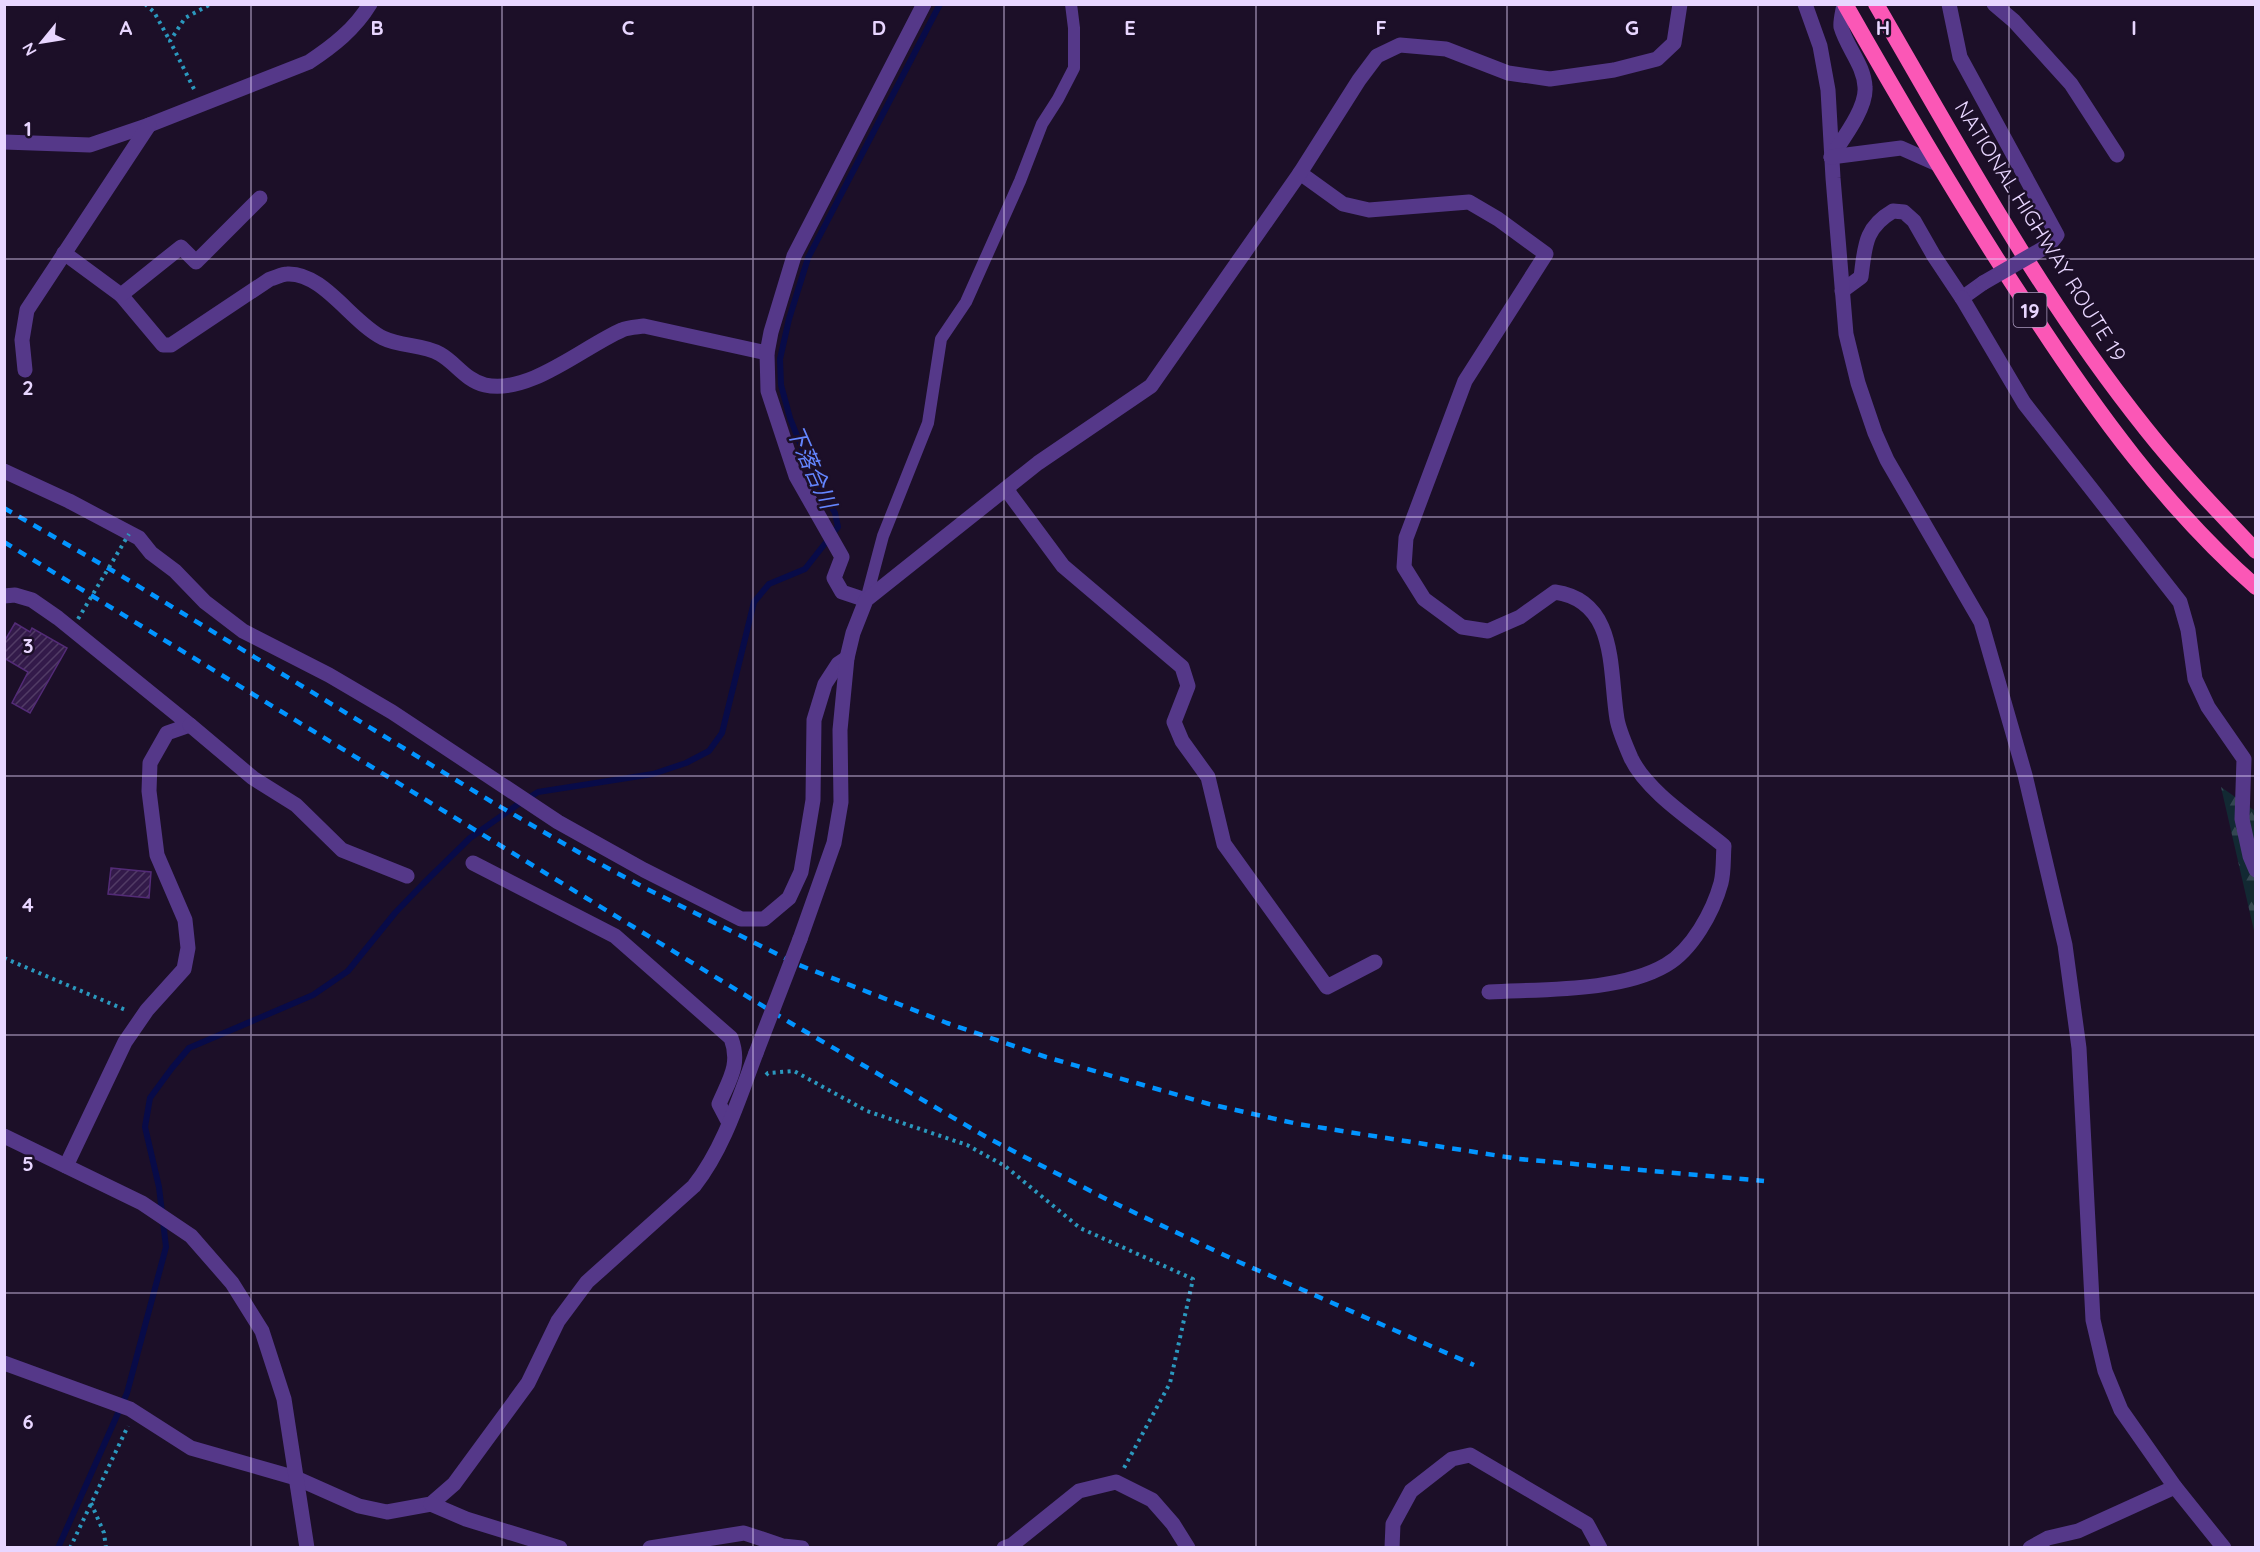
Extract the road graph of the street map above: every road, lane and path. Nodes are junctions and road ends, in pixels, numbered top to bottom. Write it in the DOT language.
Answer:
graph roads {
  1 [pos="145,4"];
  2 [pos="211,4"];
  3 [pos="370,4"];
  4 [pos="924,4"];
  5 [pos="1071,4"];
  6 [pos="1680,4"];
  7 [pos="1805,4"];
  8 [pos="1844,4"];
  9 [pos="1876,4"];
  10 [pos="1949,4"];
  11 [pos="1994,4"];
  12 [pos="170,41"];
  13 [pos="201,104"];
  14 [pos="149,125"];
  15 [pos="4,142"];
  16 [pos="2118,155"];
  17 [pos="1831,157"];
  18 [pos="1937,164"];
  19 [pos="1300,173"];
  20 [pos="260,198"];
  21 [pos="64,253"];
  22 [pos="1842,291"];
  23 [pos="121,295"];
  24 [pos="1962,298"];
  25 [pos="767,353"];
  26 [pos="25,370"];
  27 [pos="4,471"];
  28 [pos="1006,489"];
  29 [pos="129,534"];
  30 [pos="2256,551"];
  31 [pos="2256,587"];
  32 [pos="4,596"];
  33 [pos="866,600"];
  34 [pos="78,619"];
  35 [pos="847,658"];
  36 [pos="190,725"];
  37 [pos="473,863"];
  38 [pos="2256,870"];
  39 [pos="407,876"];
  40 [pos="4,958"];
  41 [pos="1375,962"];
  42 [pos="1489,992"];
  43 [pos="143,1017"];
  44 [pos="762,1083"];
  45 [pos="729,1123"];
  46 [pos="4,1136"];
  47 [pos="66,1166"];
  48 [pos="4,1363"];
  49 [pos="132,1410"];
  50 [pos="296,1478"];
  51 [pos="1116,1482"];
  52 [pos="2175,1487"];
  53 [pos="91,1502"];
  54 [pos="431,1504"];
  55 [pos="70,1548"];
  56 [pos="106,1548"];
  57 [pos="307,1548"];
  58 [pos="560,1548"];
  59 [pos="650,1548"];
  60 [pos="802,1548"];
  61 [pos="1004,1548"];
  62 [pos="1188,1548"];
  63 [pos="1392,1548"];
  64 [pos="1600,1548"];
  65 [pos="2030,1548"];
  66 [pos="2224,1548"];
  1 -- 12 [label="path"];
  2 -- 12 [label="path"];
  3 -- 13 [label="street"];
  4 -- 25 [label="street"];
  5 -- 33 [label="lane"];
  6 -- 19 [label="street"];
  7 -- 17 [label="street"];
  8 -- 17 [label="street"];
  8 -- 18 [label="highway, 19"];
  9 -- 30 [label="highway, NATIONAL HIGHWAY ROUTE 19 / 19"];
  10 -- 24 [label="street, bridge"];
  11 -- 16 [label="street"];
  12 -- 13 [label="path"];
  13 -- 14 [label="street"];
  14 -- 15 [label="street"];
  14 -- 21 [label="street"];
  17 -- 18 [label="street"];
  17 -- 22 [label="street"];
  18 -- 31 [label="highway, 19"];
  19 -- 28 [label="street"];
  19 -- 42 [label="street"];
  20 -- 23 [label="street"];
  21 -- 23 [label="street"];
  21 -- 26 [label="street"];
  22 -- 24 [label="street"];
  22 -- 52 [label="street"];
  23 -- 25 [label="street"];
  24 -- 38 [label="street"];
  25 -- 33 [label="street"];
  27 -- 29 [label="street"];
  28 -- 33 [label="street"];
  28 -- 41 [label="street"];
  29 -- 34 [label="path, bridge"];
  29 -- 35 [label="street"];
  32 -- 36 [label="street"];
  33 -- 35 [label="street"];
  35 -- 45 [label="street, bridge"];
  36 -- 39 [label="street"];
  36 -- 43 [label="street"];
  37 -- 45 [label="street"];
  40 -- 43 [label="path"];
  43 -- 47 [label="street"];
  44 -- 51 [label="path"];
  45 -- 54 [label="street"];
  46 -- 47 [label="street"];
  47 -- 50 [label="street"];
  48 -- 49 [label="street"];
  49 -- 50 [label="street"];
  49 -- 53 [label="path"];
  50 -- 54 [label="street"];
  50 -- 57 [label="street"];
  51 -- 61 [label="street"];
  51 -- 62 [label="street"];
  52 -- 65 [label="street"];
  52 -- 66 [label="street"];
  53 -- 55 [label="path"];
  53 -- 56 [label="path"];
  54 -- 58 [label="street"];
  59 -- 60 [label="street"];
  63 -- 64 [label="street"];
}
